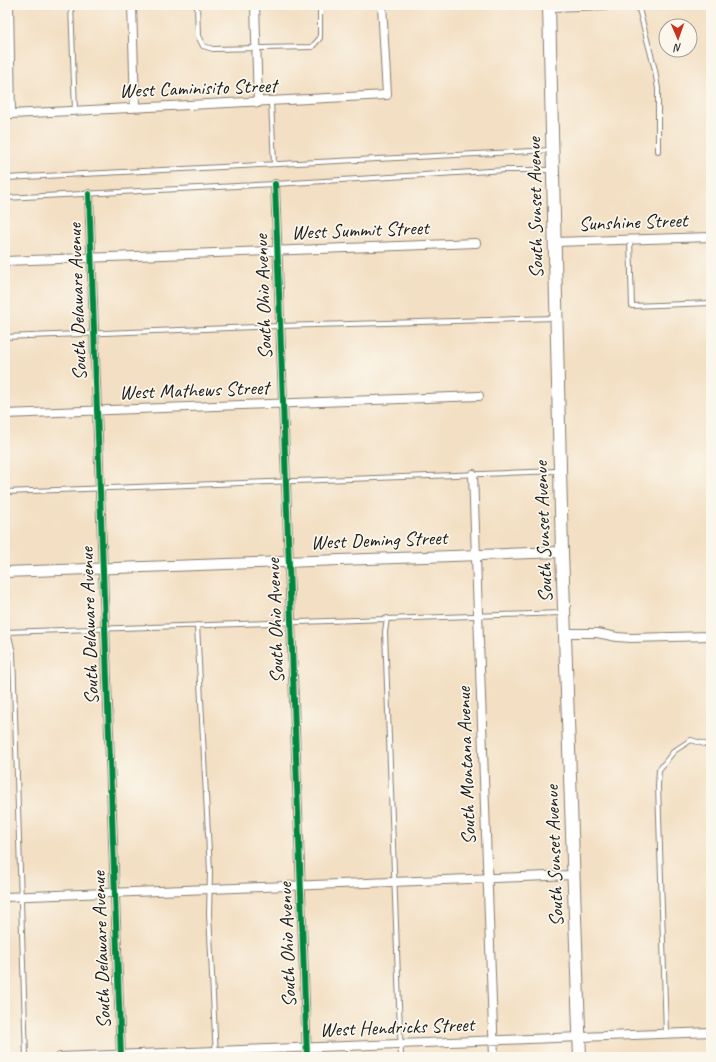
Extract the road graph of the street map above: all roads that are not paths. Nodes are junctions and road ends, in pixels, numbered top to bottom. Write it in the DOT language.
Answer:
graph roads {
  1 [pos="9,5"];
  2 [pos="71,5"];
  3 [pos="132,5"];
  4 [pos="197,5"];
  5 [pos="255,5"];
  6 [pos="320,5"];
  7 [pos="382,5"];
  8 [pos="606,5"];
  9 [pos="638,5"];
  10 [pos="550,6"];
  11 [pos="256,49"];
  12 [pos="258,102"];
  13 [pos="271,102"];
  14 [pos="135,107"];
  15 [pos="75,110"];
  16 [pos="553,150"];
  17 [pos="658,151"];
  18 [pos="274,164"];
  19 [pos="553,170"];
  20 [pos="5,178"];
  21 [pos="275,184"];
  22 [pos="89,194"];
  23 [pos="5,198"];
  24 [pos="711,237"];
  25 [pos="630,239"];
  26 [pos="555,242"];
  27 [pos="476,243"];
  28 [pos="277,251"];
  29 [pos="91,258"];
  30 [pos="5,261"];
  31 [pos="711,303"];
  32 [pos="557,318"];
  33 [pos="280,326"];
  34 [pos="94,334"];
  35 [pos="5,337"];
  36 [pos="479,396"];
  37 [pos="284,404"];
  38 [pos="96,411"];
  39 [pos="5,414"];
  40 [pos="560,471"];
  41 [pos="473,474"];
  42 [pos="286,480"];
  43 [pos="100,488"];
  44 [pos="5,492"];
  45 [pos="562,552"];
  46 [pos="475,554"];
  47 [pos="289,562"];
  48 [pos="103,569"];
  49 [pos="5,572"];
  50 [pos="564,612"];
  51 [pos="478,615"];
  52 [pos="386,618"];
  53 [pos="291,621"];
  54 [pos="197,625"];
  55 [pos="105,629"];
  56 [pos="6,632"];
  57 [pos="565,633"];
  58 [pos="711,636"];
  59 [pos="711,746"];
  60 [pos="573,875"];
  61 [pos="487,879"];
  62 [pos="395,882"];
  63 [pos="301,886"];
  64 [pos="210,889"];
  65 [pos="115,893"];
  66 [pos="21,896"];
  67 [pos="5,897"];
  68 [pos="711,1032"];
  69 [pos="666,1034"];
  70 [pos="579,1037"];
  71 [pos="493,1040"];
  72 [pos="401,1044"];
  73 [pos="307,1048"];
  74 [pos="216,1054"];
  75 [pos="121,1056"];
  76 [pos="26,1057"];
  77 [pos="60,1057"];
  78 [pos="307,1057"];
  79 [pos="401,1057"];
  80 [pos="494,1057"];
  81 [pos="580,1057"];
  1 -- 15 [label="street, West Caminisito Street"];
  2 -- 15 [label="lane"];
  3 -- 14 [label="street"];
  4 -- 11 [label="lane"];
  5 -- 11 [label="street"];
  6 -- 11 [label="lane"];
  7 -- 13 [label="street, West Caminisito Street"];
  8 -- 10 [label="street"];
  9 -- 17 [label="lane"];
  10 -- 16 [label="main road, South Sunset Avenue"];
  11 -- 12 [label="street"];
  12 -- 13 [label="street, West Caminisito Street"];
  12 -- 14 [label="street, West Caminisito Street"];
  13 -- 18 [label="lane"];
  14 -- 15 [label="street, West Caminisito Street"];
  16 -- 18 [label="lane"];
  16 -- 19 [label="main road, South Sunset Avenue"];
  18 -- 20 [label="lane"];
  19 -- 21 [label="lane"];
  19 -- 26 [label="main road, South Sunset Avenue"];
  21 -- 22 [label="lane"];
  21 -- 28 [label="street, South Ohio Avenue"];
  22 -- 23 [label="lane"];
  22 -- 29 [label="street, South Delaware Avenue"];
  24 -- 25 [label="street, Sunshine Street"];
  25 -- 26 [label="street, Sunshine Street"];
  25 -- 31 [label="lane"];
  26 -- 32 [label="main road, South Sunset Avenue"];
  27 -- 28 [label="street, West Summit Street"];
  28 -- 29 [label="street, West Summit Street"];
  28 -- 33 [label="street, South Ohio Avenue"];
  29 -- 30 [label="street, West Summit Street"];
  29 -- 34 [label="street, South Delaware Avenue"];
  32 -- 33 [label="lane"];
  32 -- 40 [label="main road, South Sunset Avenue"];
  33 -- 34 [label="lane"];
  33 -- 37 [label="street, South Ohio Avenue"];
  34 -- 35 [label="lane"];
  34 -- 38 [label="street, South Delaware Avenue"];
  36 -- 37 [label="street, West Mathews Street"];
  37 -- 38 [label="street, West Mathews Street"];
  37 -- 42 [label="street, South Ohio Avenue"];
  38 -- 39 [label="street, West Mathews Street"];
  38 -- 43 [label="street, South Delaware Avenue"];
  40 -- 41 [label="lane"];
  40 -- 45 [label="main road, South Sunset Avenue"];
  41 -- 42 [label="lane"];
  41 -- 46 [label="street, South Montana Avenue"];
  42 -- 43 [label="lane"];
  42 -- 47 [label="street, South Ohio Avenue"];
  43 -- 44 [label="lane"];
  43 -- 48 [label="street, South Delaware Avenue"];
  45 -- 46 [label="street, West Deming Street"];
  45 -- 50 [label="main road, South Sunset Avenue"];
  46 -- 47 [label="street, West Deming Street"];
  46 -- 51 [label="street, South Montana Avenue"];
  47 -- 48 [label="street, West Deming Street"];
  47 -- 53 [label="street, South Ohio Avenue"];
  48 -- 49 [label="street, West Deming Street"];
  48 -- 55 [label="street, South Delaware Avenue"];
  50 -- 51 [label="lane"];
  50 -- 57 [label="main road, South Sunset Avenue"];
  51 -- 52 [label="lane"];
  51 -- 61 [label="street, South Montana Avenue"];
  52 -- 53 [label="lane"];
  52 -- 62 [label="lane"];
  53 -- 54 [label="lane"];
  53 -- 63 [label="street, South Ohio Avenue"];
  54 -- 55 [label="lane"];
  54 -- 64 [label="lane"];
  55 -- 56 [label="lane"];
  55 -- 65 [label="street, South Delaware Avenue"];
  56 -- 66 [label="lane"];
  57 -- 58 [label="street"];
  57 -- 60 [label="main road, South Sunset Avenue"];
  59 -- 69 [label="lane"];
  60 -- 61 [label="street"];
  60 -- 70 [label="main road, South Sunset Avenue"];
  61 -- 62 [label="street"];
  61 -- 71 [label="street, South Montana Avenue"];
  62 -- 63 [label="street"];
  62 -- 72 [label="lane"];
  63 -- 64 [label="street"];
  63 -- 73 [label="street, South Ohio Avenue"];
  64 -- 65 [label="street"];
  64 -- 74 [label="lane"];
  65 -- 66 [label="street"];
  65 -- 75 [label="street, South Delaware Avenue"];
  66 -- 67 [label="street"];
  66 -- 76 [label="lane"];
  68 -- 69 [label="street, West Hendricks Street"];
  69 -- 70 [label="street, West Hendricks Street"];
  70 -- 71 [label="street, West Hendricks Street"];
  70 -- 81 [label="main road, South Sunset Avenue"];
  71 -- 72 [label="street, West Hendricks Street"];
  71 -- 80 [label="street, South Montana Avenue"];
  72 -- 73 [label="street, West Hendricks Street"];
  72 -- 79 [label="lane"];
  73 -- 74 [label="street, West Hendricks Street"];
  73 -- 78 [label="street, South Ohio Avenue"];
  74 -- 75 [label="street, West Hendricks Street"];
  75 -- 77 [label="street, West Hendricks Street"];
}
